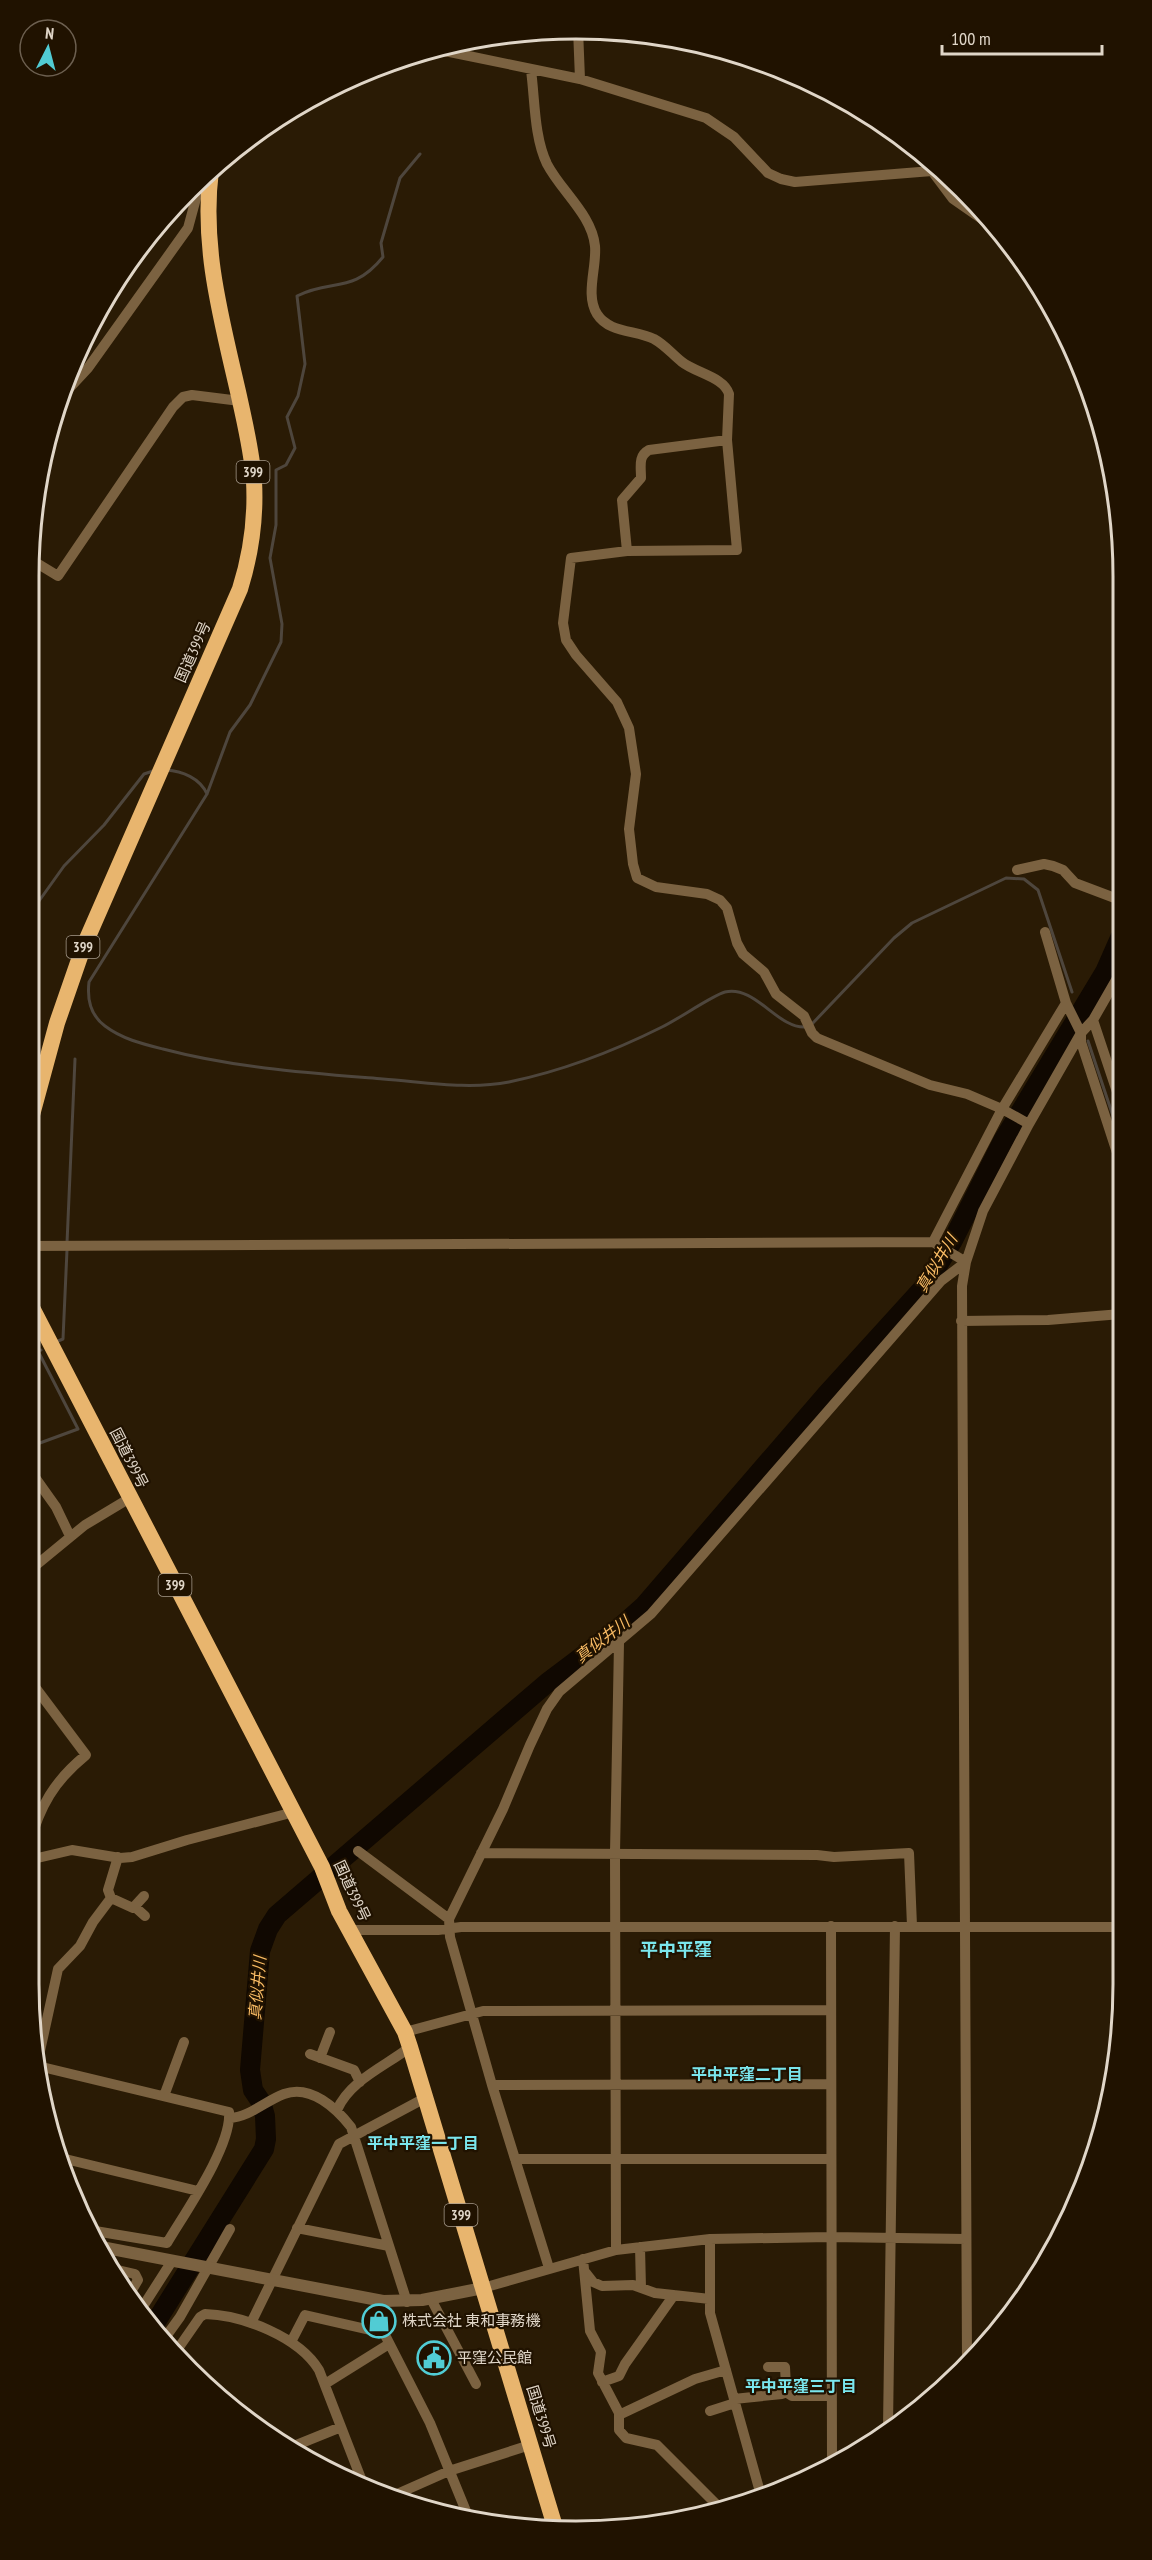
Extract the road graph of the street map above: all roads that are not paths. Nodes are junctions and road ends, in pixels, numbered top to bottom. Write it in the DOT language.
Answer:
graph roads {
  1 [pos="578,39"];
  2 [pos="454,53"];
  3 [pos="531,70"];
  4 [pos="580,79"];
  5 [pos="927,170"];
  6 [pos="211,182"];
  7 [pos="943,184"];
  8 [pos="197,195"];
  9 [pos="969,210"];
  10 [pos="75,381"];
  11 [pos="240,401"];
  12 [pos="727,440"];
  13 [pos="627,551"];
  14 [pos="39,565"];
  15 [pos="1017,870"];
  16 [pos="1113,897"];
  17 [pos="1045,932"];
  18 [pos="1113,985"];
  19 [pos="1067,1005"];
  20 [pos="1093,1020"];
  21 [pos="1080,1031"];
  22 [pos="1113,1080"];
  23 [pos="39,1087"];
  24 [pos="1004,1110"];
  25 [pos="1027,1124"];
  26 [pos="1113,1140"];
  27 [pos="935,1244"];
  28 [pos="39,1246"];
  29 [pos="963,1260"];
  30 [pos="1113,1315"];
  31 [pos="961,1321"];
  32 [pos="39,1323"];
  33 [pos="39,1484"];
  34 [pos="130,1498"];
  35 [pos="70,1536"];
  36 [pos="39,1558"];
  37 [pos="619,1643"];
  38 [pos="39,1693"];
  39 [pos="294,1812"];
  40 [pos="39,1815"];
  41 [pos="358,1851"];
  42 [pos="481,1853"];
  43 [pos="615,1853"];
  44 [pos="118,1857"];
  45 [pos="39,1858"];
  46 [pos="144,1896"];
  47 [pos="111,1898"];
  48 [pos="135,1907"];
  49 [pos="145,1916"];
  50 [pos="448,1924"];
  51 [pos="831,1926"];
  52 [pos="895,1926"];
  53 [pos="912,1926"];
  54 [pos="964,1926"];
  55 [pos="616,1927"];
  56 [pos="1113,1927"];
  57 [pos="350,1930"];
  58 [pos="831,2010"];
  59 [pos="616,2011"];
  60 [pos="472,2012"];
  61 [pos="330,2032"];
  62 [pos="42,2037"];
  63 [pos="408,2039"];
  64 [pos="183,2042"];
  65 [pos="46,2068"];
  66 [pos="360,2082"];
  67 [pos="616,2084"];
  68 [pos="831,2084"];
  69 [pos="492,2085"];
  70 [pos="164,2096"];
  71 [pos="425,2098"];
  72 [pos="337,2110"];
  73 [pos="229,2118"];
  74 [pos="354,2135"];
  75 [pos="616,2158"];
  76 [pos="515,2159"];
  77 [pos="831,2159"];
  78 [pos="68,2160"];
  79 [pos="198,2191"];
  80 [pos="297,2228"];
  81 [pos="230,2229"];
  82 [pos="100,2232"];
  83 [pos="830,2237"];
  84 [pos="891,2237"];
  85 [pos="966,2239"];
  86 [pos="710,2240"];
  87 [pos="389,2246"];
  88 [pos="640,2247"];
  89 [pos="109,2249"];
  90 [pos="616,2250"];
  91 [pos="583,2259"];
  92 [pos="172,2261"];
  93 [pos="206,2267"];
  94 [pos="549,2268"];
  95 [pos="123,2271"];
  96 [pos="586,2272"];
  97 [pos="271,2279"];
  98 [pos="134,2287"];
  99 [pos="483,2288"];
  100 [pos="641,2288"];
  101 [pos="675,2295"];
  102 [pos="431,2299"];
  103 [pos="710,2299"];
  104 [pos="407,2302"];
  105 [pos="145,2303"];
  106 [pos="251,2323"];
  107 [pos="168,2333"];
  108 [pos="291,2342"];
  109 [pos="389,2344"];
  110 [pos="180,2346"];
  111 [pos="967,2352"];
  112 [pos="768,2367"];
  113 [pos="726,2370"];
  114 [pos="602,2382"];
  115 [pos="325,2384"];
  116 [pos="476,2384"];
  117 [pos="784,2391"];
  118 [pos="831,2396"];
  119 [pos="734,2401"];
  120 [pos="710,2411"];
  121 [pos="620,2415"];
  122 [pos="888,2420"];
  123 [pos="341,2427"];
  124 [pos="299,2444"];
  125 [pos="530,2445"];
  126 [pos="832,2456"];
  127 [pos="449,2471"];
  128 [pos="360,2476"];
  129 [pos="759,2489"];
  130 [pos="401,2492"];
  131 [pos="715,2503"];
  132 [pos="465,2510"];
  133 [pos="553,2520"];
  1 -- 4 [label="street"];
  2 -- 3 [label="street"];
  3 -- 4 [label="street"];
  3 -- 12 [label="street"];
  4 -- 5 [label="street"];
  6 -- 11 [label="highway, 国道399号 / 399"];
  7 -- 9 [label="street"];
  8 -- 10 [label="street"];
  11 -- 14 [label="street"];
  11 -- 23 [label="highway, 国道399号 / 399"];
  12 -- 13 [label="street"];
  12 -- 13 [label="street"];
  13 -- 24 [label="street"];
  15 -- 16 [label="street"];
  17 -- 19 [label="street"];
  18 -- 20 [label="street"];
  19 -- 21 [label="street"];
  19 -- 24 [label="street"];
  20 -- 21 [label="street"];
  20 -- 22 [label="street"];
  21 -- 25 [label="street"];
  21 -- 26 [label="street"];
  24 -- 25 [label="street"];
  24 -- 27 [label="street"];
  25 -- 29 [label="street"];
  27 -- 28 [label="street"];
  27 -- 29 [label="street"];
  29 -- 31 [label="street"];
  29 -- 37 [label="street"];
  30 -- 31 [label="street"];
  31 -- 54 [label="street"];
  32 -- 34 [label="highway, 国道399号 / 399"];
  33 -- 35 [label="street"];
  34 -- 35 [label="street"];
  34 -- 39 [label="highway, 国道399号 / 399"];
  35 -- 36 [label="street"];
  37 -- 42 [label="street"];
  37 -- 43 [label="street"];
  38 -- 40 [label="street"];
  39 -- 44 [label="street"];
  39 -- 57 [label="highway, 国道399号 / 399"];
  41 -- 50 [label="street"];
  42 -- 43 [label="street"];
  42 -- 50 [label="street"];
  43 -- 53 [label="street"];
  43 -- 55 [label="street"];
  44 -- 45 [label="street"];
  44 -- 47 [label="street"];
  46 -- 48 [label="street"];
  47 -- 48 [label="street"];
  47 -- 62 [label="street"];
  48 -- 49 [label="street"];
  50 -- 55 [label="street"];
  50 -- 57 [label="street"];
  50 -- 60 [label="street"];
  51 -- 52 [label="street"];
  51 -- 55 [label="street"];
  51 -- 58 [label="street"];
  52 -- 53 [label="street"];
  52 -- 84 [label="street"];
  53 -- 54 [label="street"];
  54 -- 56 [label="street"];
  54 -- 85 [label="street"];
  55 -- 59 [label="street"];
  57 -- 63 [label="highway, 国道399号 / 399"];
  58 -- 59 [label="street"];
  58 -- 68 [label="street"];
  59 -- 60 [label="street"];
  59 -- 67 [label="street"];
  60 -- 63 [label="street"];
  60 -- 69 [label="street"];
  61 -- 66 [label="street"];
  63 -- 66 [label="street"];
  63 -- 71 [label="highway, 国道399号 / 399"];
  64 -- 70 [label="street"];
  65 -- 70 [label="street"];
  66 -- 72 [label="street"];
  67 -- 68 [label="street"];
  67 -- 69 [label="street"];
  67 -- 75 [label="street"];
  68 -- 77 [label="street"];
  69 -- 76 [label="street"];
  70 -- 73 [label="street"];
  71 -- 74 [label="street"];
  71 -- 99 [label="highway, 国道399号 / 399"];
  72 -- 73 [label="street"];
  72 -- 74 [label="street"];
  73 -- 79 [label="street"];
  74 -- 80 [label="street"];
  74 -- 87 [label="street"];
  75 -- 76 [label="street"];
  75 -- 77 [label="street"];
  75 -- 90 [label="street"];
  76 -- 94 [label="street"];
  77 -- 83 [label="street"];
  78 -- 79 [label="street"];
  79 -- 82 [label="street"];
  80 -- 87 [label="street"];
  80 -- 97 [label="street"];
  81 -- 93 [label="street"];
  83 -- 84 [label="street"];
  83 -- 86 [label="street"];
  83 -- 118 [label="street"];
  84 -- 85 [label="street"];
  84 -- 122 [label="street"];
  85 -- 111 [label="street"];
  86 -- 88 [label="street"];
  86 -- 103 [label="street"];
  87 -- 104 [label="street"];
  88 -- 90 [label="street"];
  88 -- 100 [label="street"];
  89 -- 92 [label="street"];
  90 -- 91 [label="street"];
  91 -- 94 [label="street"];
  91 -- 96 [label="street"];
  92 -- 93 [label="street"];
  92 -- 105 [label="street"];
  93 -- 97 [label="street"];
  93 -- 107 [label="street"];
  94 -- 99 [label="street"];
  95 -- 98 [label="street"];
  96 -- 100 [label="street"];
  96 -- 114 [label="street"];
  97 -- 104 [label="street"];
  97 -- 106 [label="street"];
  99 -- 102 [label="street"];
  99 -- 125 [label="highway, 国道399号 / 399"];
  100 -- 101 [label="street"];
  101 -- 103 [label="street"];
  101 -- 114 [label="street"];
  102 -- 104 [label="street"];
  102 -- 116 [label="street"];
  103 -- 113 [label="street"];
  106 -- 108 [label="street"];
  106 -- 110 [label="street"];
  108 -- 109 [label="street"];
  108 -- 115 [label="street"];
  109 -- 115 [label="street"];
  109 -- 127 [label="street"];
  112 -- 117 [label="street"];
  113 -- 119 [label="street"];
  113 -- 121 [label="street"];
  114 -- 121 [label="street"];
  115 -- 123 [label="street"];
  117 -- 118 [label="street"];
  117 -- 119 [label="street"];
  118 -- 126 [label="street"];
  119 -- 120 [label="street"];
  119 -- 129 [label="street"];
  121 -- 131 [label="street"];
  123 -- 124 [label="street"];
  123 -- 128 [label="street"];
  125 -- 127 [label="street"];
  125 -- 133 [label="highway, 国道399号 / 399"];
  127 -- 130 [label="street"];
  127 -- 132 [label="street"];
}
